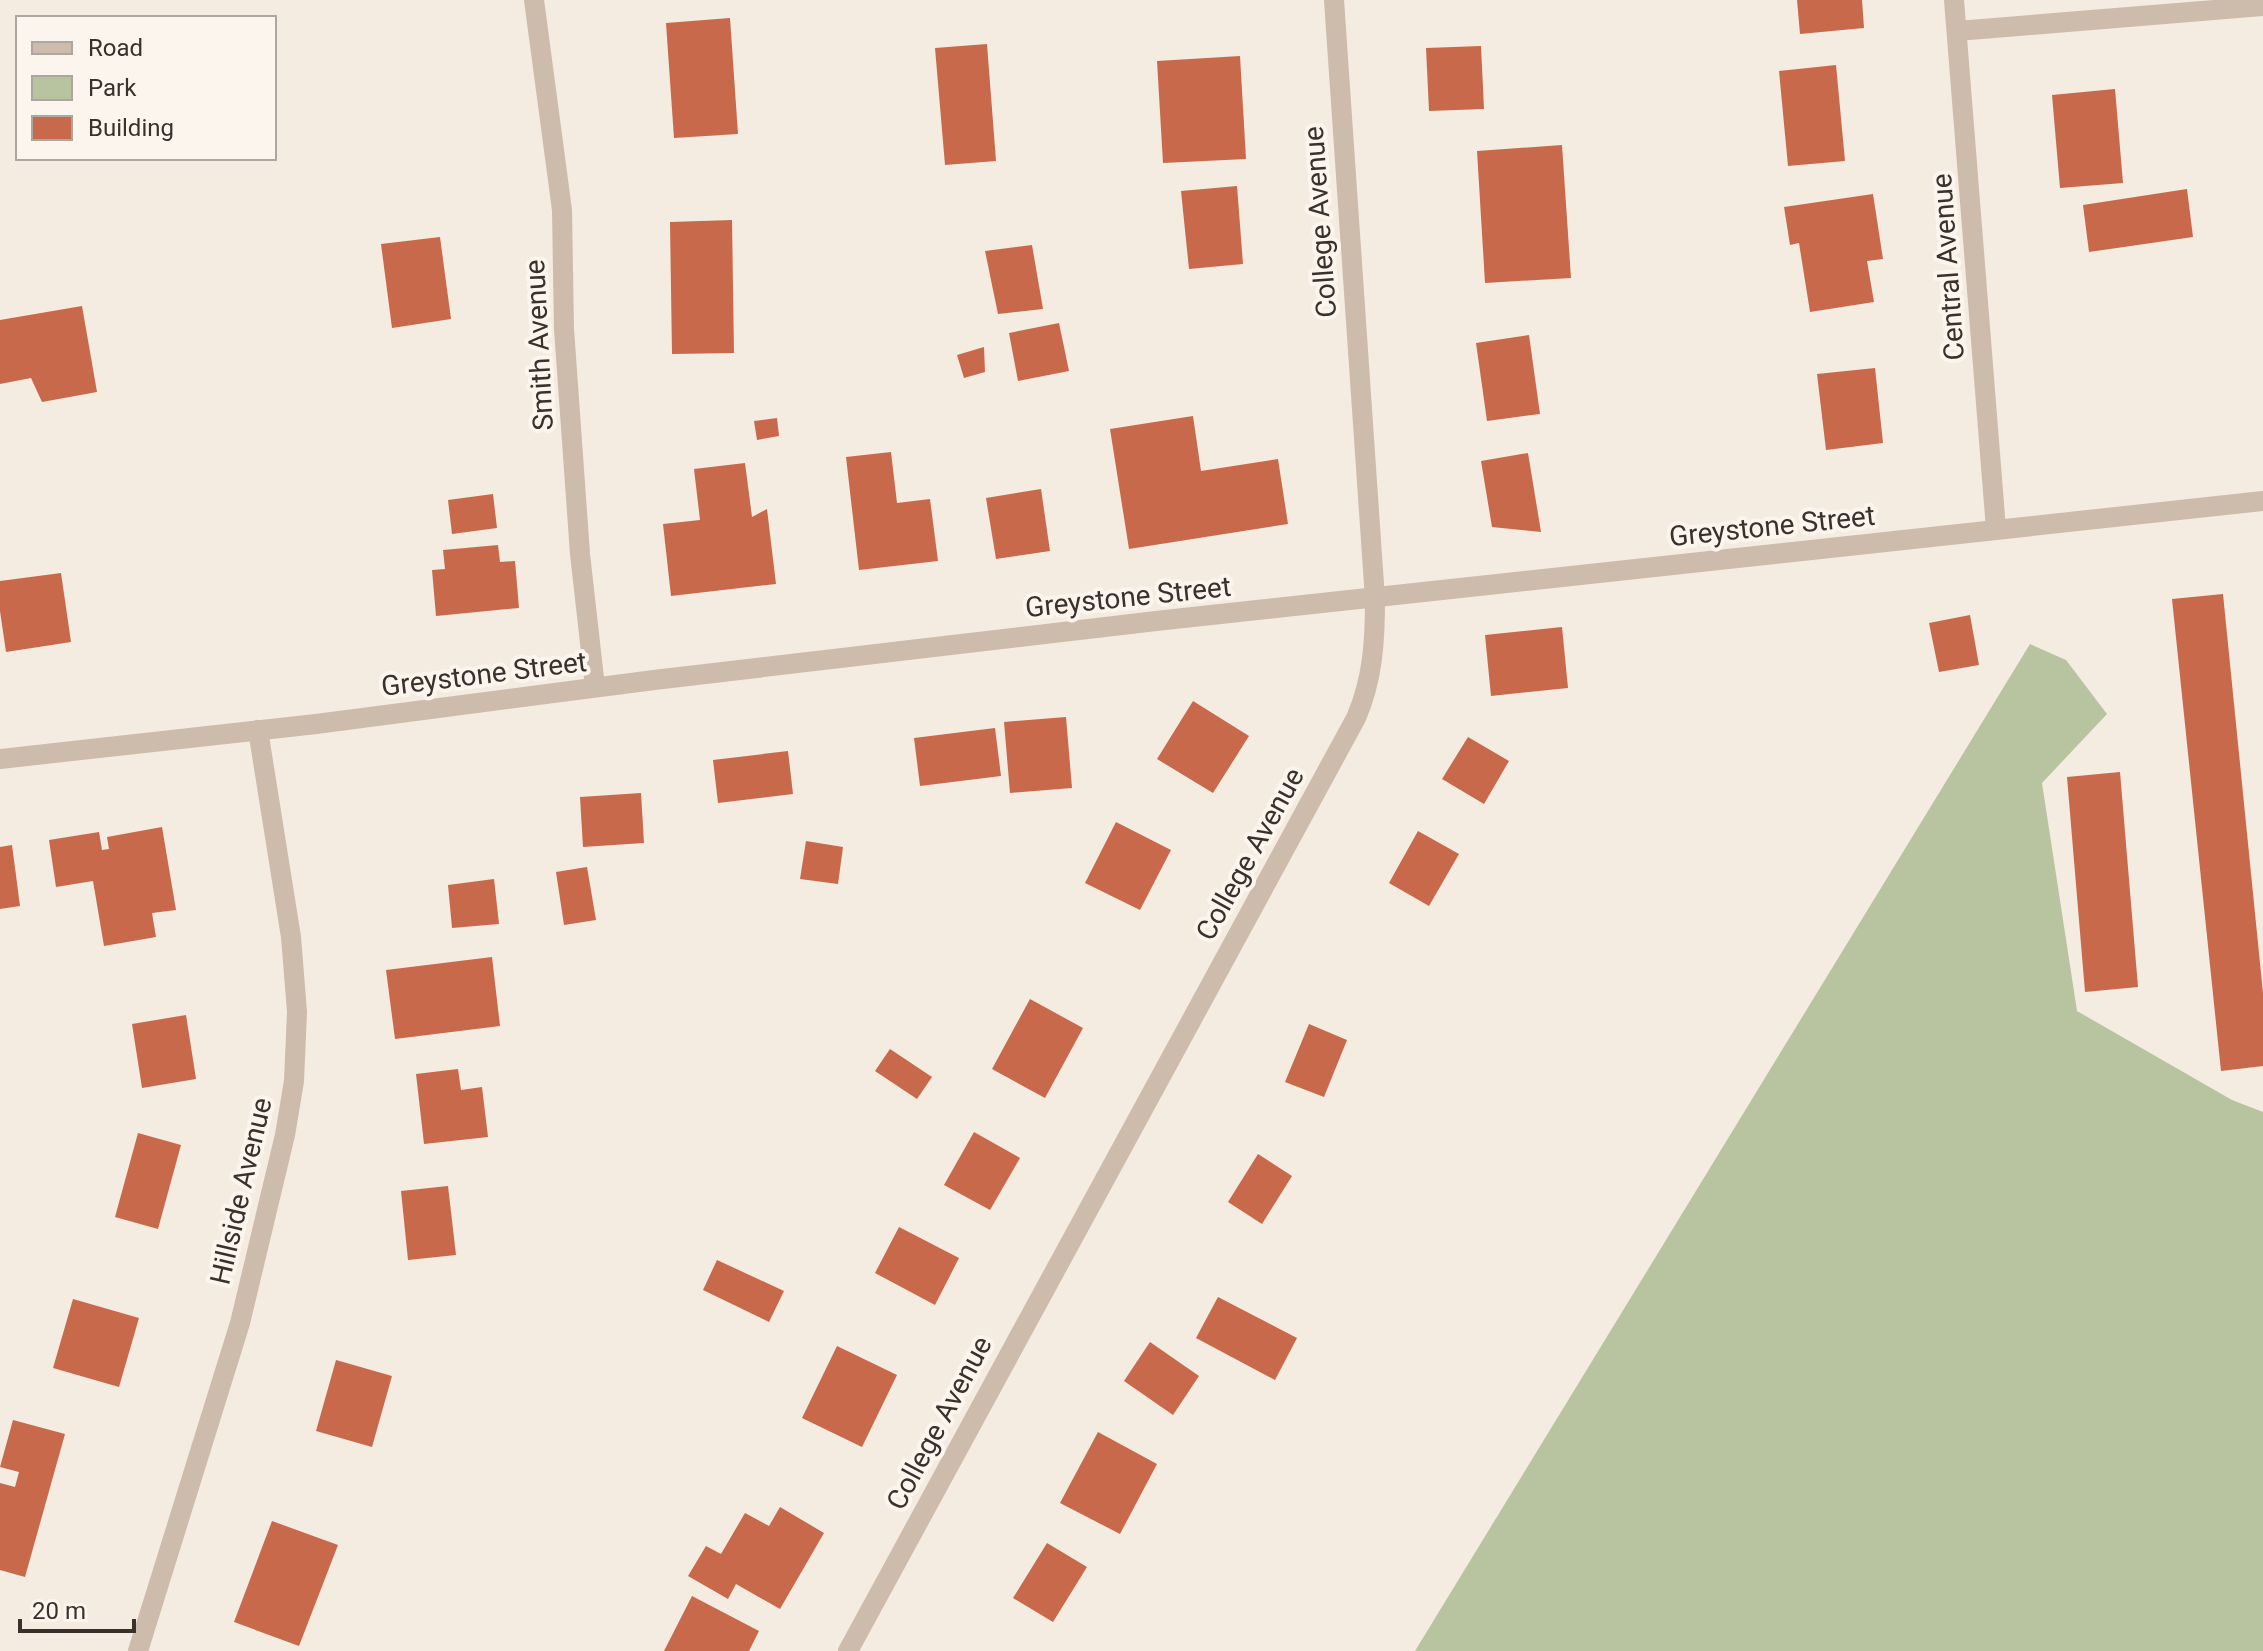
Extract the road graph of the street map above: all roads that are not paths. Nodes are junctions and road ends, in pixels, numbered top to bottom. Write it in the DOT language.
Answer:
graph roads {
  1 [pos="534,0"];
  2 [pos="1334,0"];
  3 [pos="1954,0"];
  4 [pos="2263,6"];
  5 [pos="1957,31"];
  6 [pos="2263,501"];
  7 [pos="1996,529"];
  8 [pos="1375,599"];
  9 [pos="595,687"];
  10 [pos="258,730"];
  11 [pos="0,759"];
  12 [pos="138,1651"];
  13 [pos="848,1651"];
  1 -- 9 [label="street, Smith Avenue"];
  2 -- 8 [label="street, College Avenue"];
  3 -- 5 [label="street, Central Avenue"];
  4 -- 5 [label="street"];
  5 -- 7 [label="street, Central Avenue"];
  6 -- 7 [label="street, Greystone Street"];
  7 -- 8 [label="street, Greystone Street"];
  8 -- 9 [label="street, Greystone Street"];
  8 -- 13 [label="street, College Avenue"];
  9 -- 10 [label="street, Greystone Street"];
  10 -- 11 [label="street, Greystone Street"];
  10 -- 12 [label="street, Hillside Avenue"];
}
